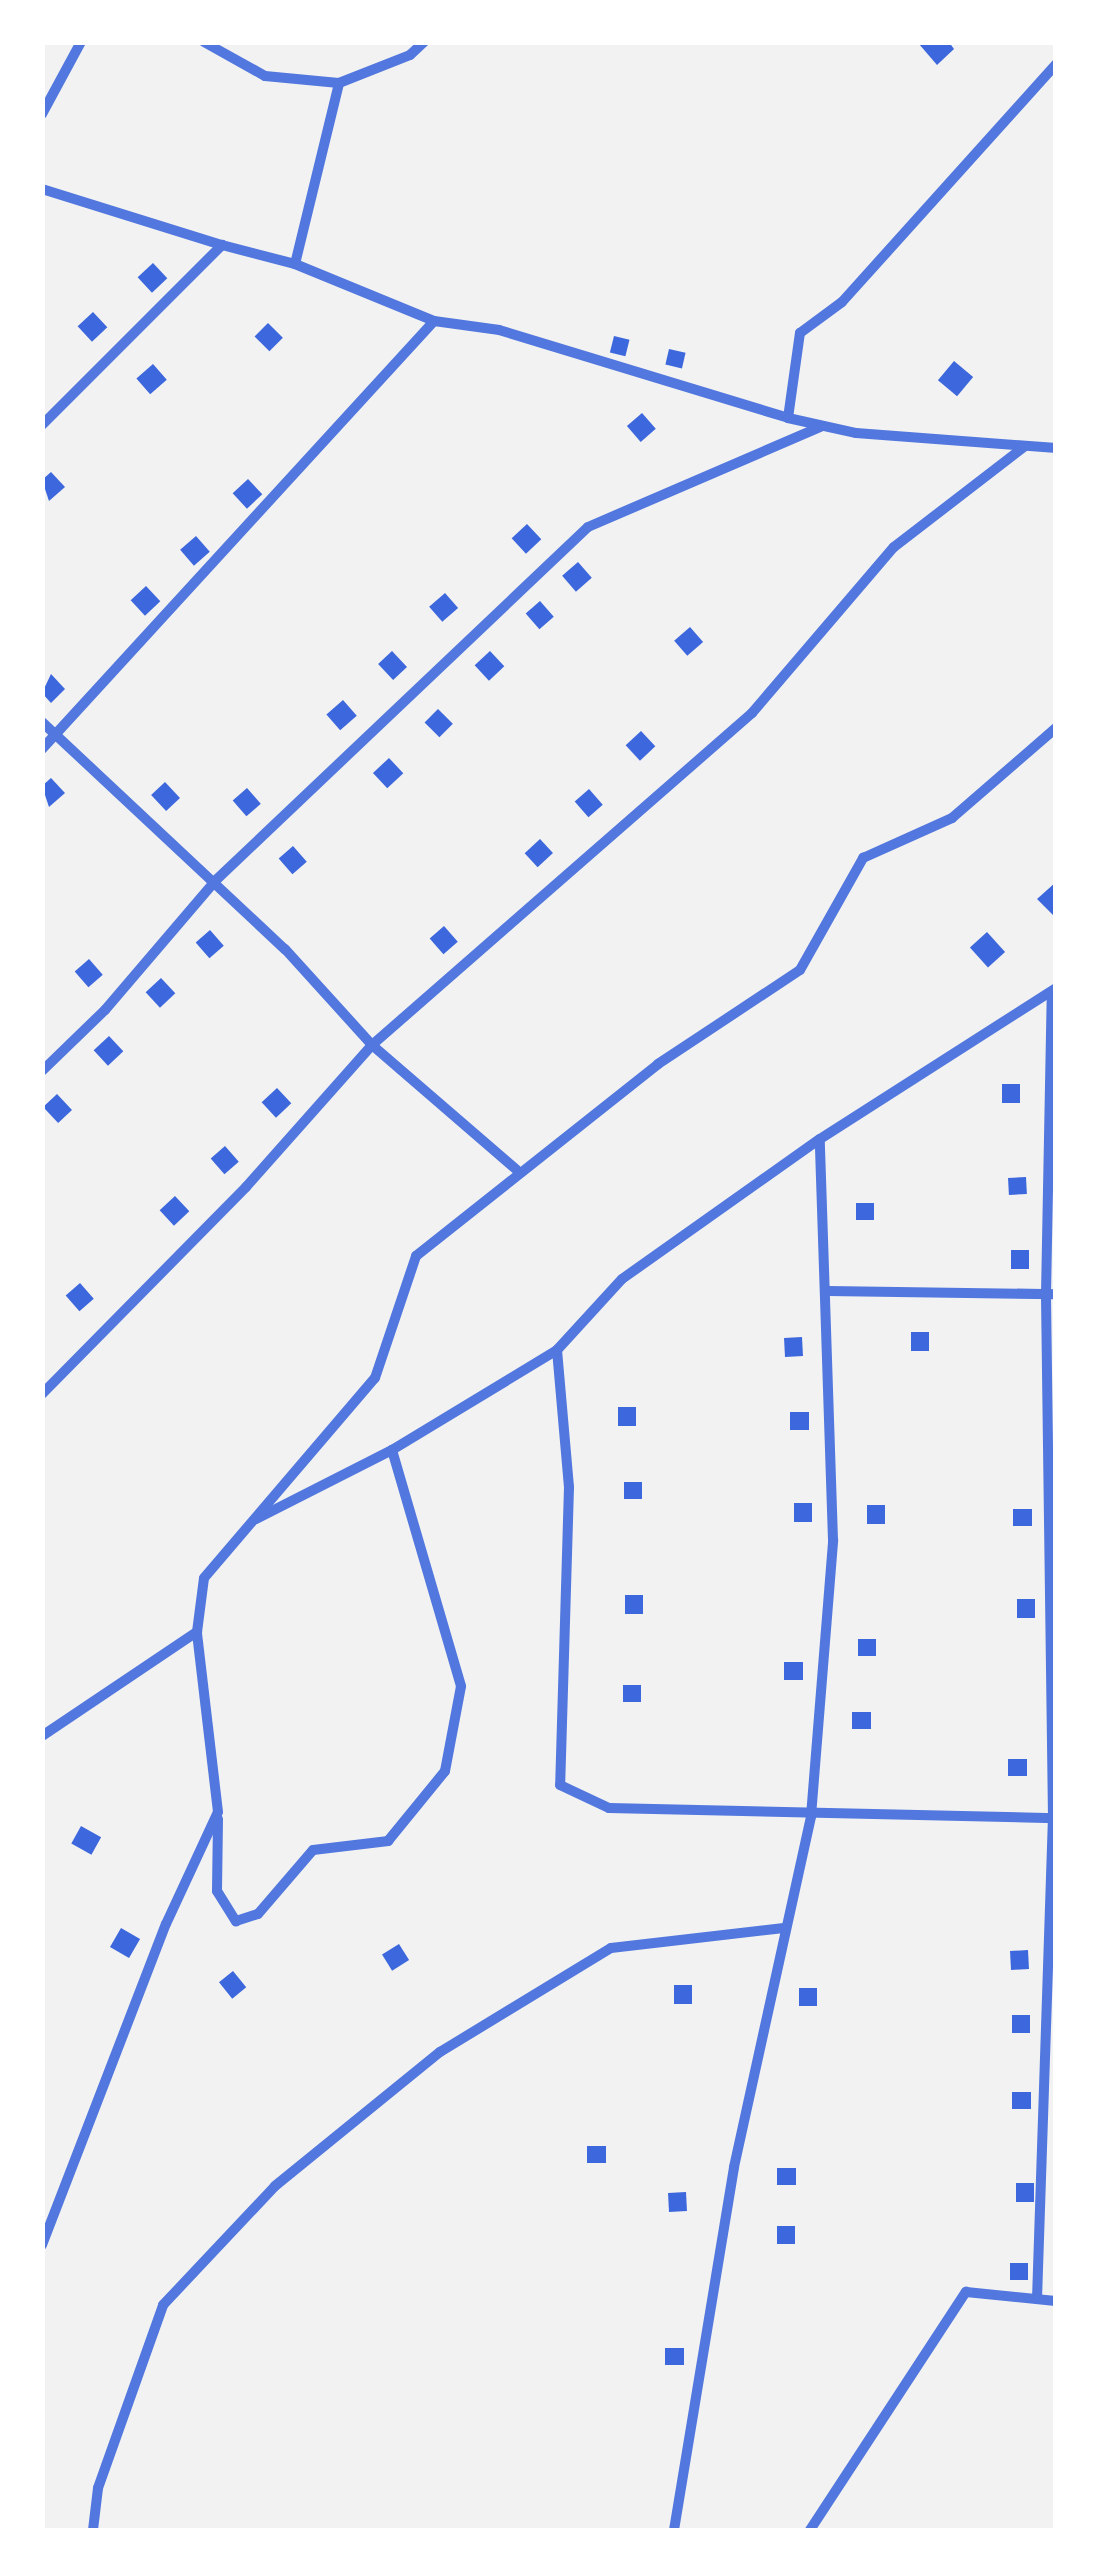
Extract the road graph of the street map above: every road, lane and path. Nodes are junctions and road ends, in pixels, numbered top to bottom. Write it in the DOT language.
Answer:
graph roads {
  1 [pos="80,42"];
  2 [pos="204,42"];
  3 [pos="424,42"];
  4 [pos="1056,64"];
  5 [pos="339,84"];
  6 [pos="42,114"];
  7 [pos="42,189"];
  8 [pos="222,244"];
  9 [pos="295,264"];
  10 [pos="434,321"];
  11 [pos="788,418"];
  12 [pos="42,425"];
  13 [pos="822,426"];
  14 [pos="1026,446"];
  15 [pos="1056,448"];
  16 [pos="42,722"];
  17 [pos="1056,728"];
  18 [pos="56,735"];
  19 [pos="42,749"];
  20 [pos="215,881"];
  21 [pos="1054,990"];
  22 [pos="372,1045"];
  23 [pos="42,1071"];
  24 [pos="820,1139"];
  25 [pos="517,1170"];
  26 [pos="828,1292"];
  27 [pos="1051,1294"];
  28 [pos="557,1350"];
  29 [pos="42,1394"];
  30 [pos="392,1450"];
  31 [pos="251,1522"];
  32 [pos="197,1632"];
  33 [pos="42,1736"];
  34 [pos="218,1812"];
  35 [pos="811,1816"];
  36 [pos="1054,1818"];
  37 [pos="784,1928"];
  38 [pos="42,2245"];
  39 [pos="1037,2300"];
  40 [pos="1056,2301"];
  41 [pos="93,2530"];
  42 [pos="674,2530"];
  43 [pos="810,2530"];
  1 -- 6 [label="street"];
  2 -- 5 [label="street"];
  3 -- 5 [label="street"];
  4 -- 11 [label="street"];
  5 -- 9 [label="street"];
  7 -- 8 [label="street"];
  8 -- 9 [label="street"];
  8 -- 12 [label="street"];
  9 -- 10 [label="street"];
  10 -- 11 [label="street"];
  10 -- 18 [label="street"];
  11 -- 13 [label="street"];
  13 -- 14 [label="street"];
  13 -- 20 [label="street"];
  14 -- 15 [label="street"];
  14 -- 22 [label="street"];
  16 -- 18 [label="street"];
  17 -- 25 [label="street"];
  18 -- 19 [label="street"];
  18 -- 20 [label="street"];
  20 -- 22 [label="street"];
  20 -- 23 [label="street"];
  21 -- 24 [label="street"];
  21 -- 27 [label="street"];
  22 -- 25 [label="street"];
  22 -- 29 [label="street"];
  24 -- 26 [label="street"];
  24 -- 28 [label="street"];
  25 -- 31 [label="street"];
  26 -- 27 [label="street"];
  26 -- 35 [label="street"];
  27 -- 36 [label="street"];
  28 -- 30 [label="street"];
  28 -- 35 [label="street"];
  30 -- 31 [label="street"];
  30 -- 34 [label="street"];
  31 -- 32 [label="street"];
  32 -- 33 [label="street"];
  32 -- 34 [label="street"];
  34 -- 38 [label="street"];
  35 -- 36 [label="street"];
  35 -- 37 [label="street"];
  36 -- 39 [label="street"];
  37 -- 41 [label="street"];
  37 -- 42 [label="street"];
  39 -- 40 [label="street"];
  39 -- 43 [label="street"];
}
